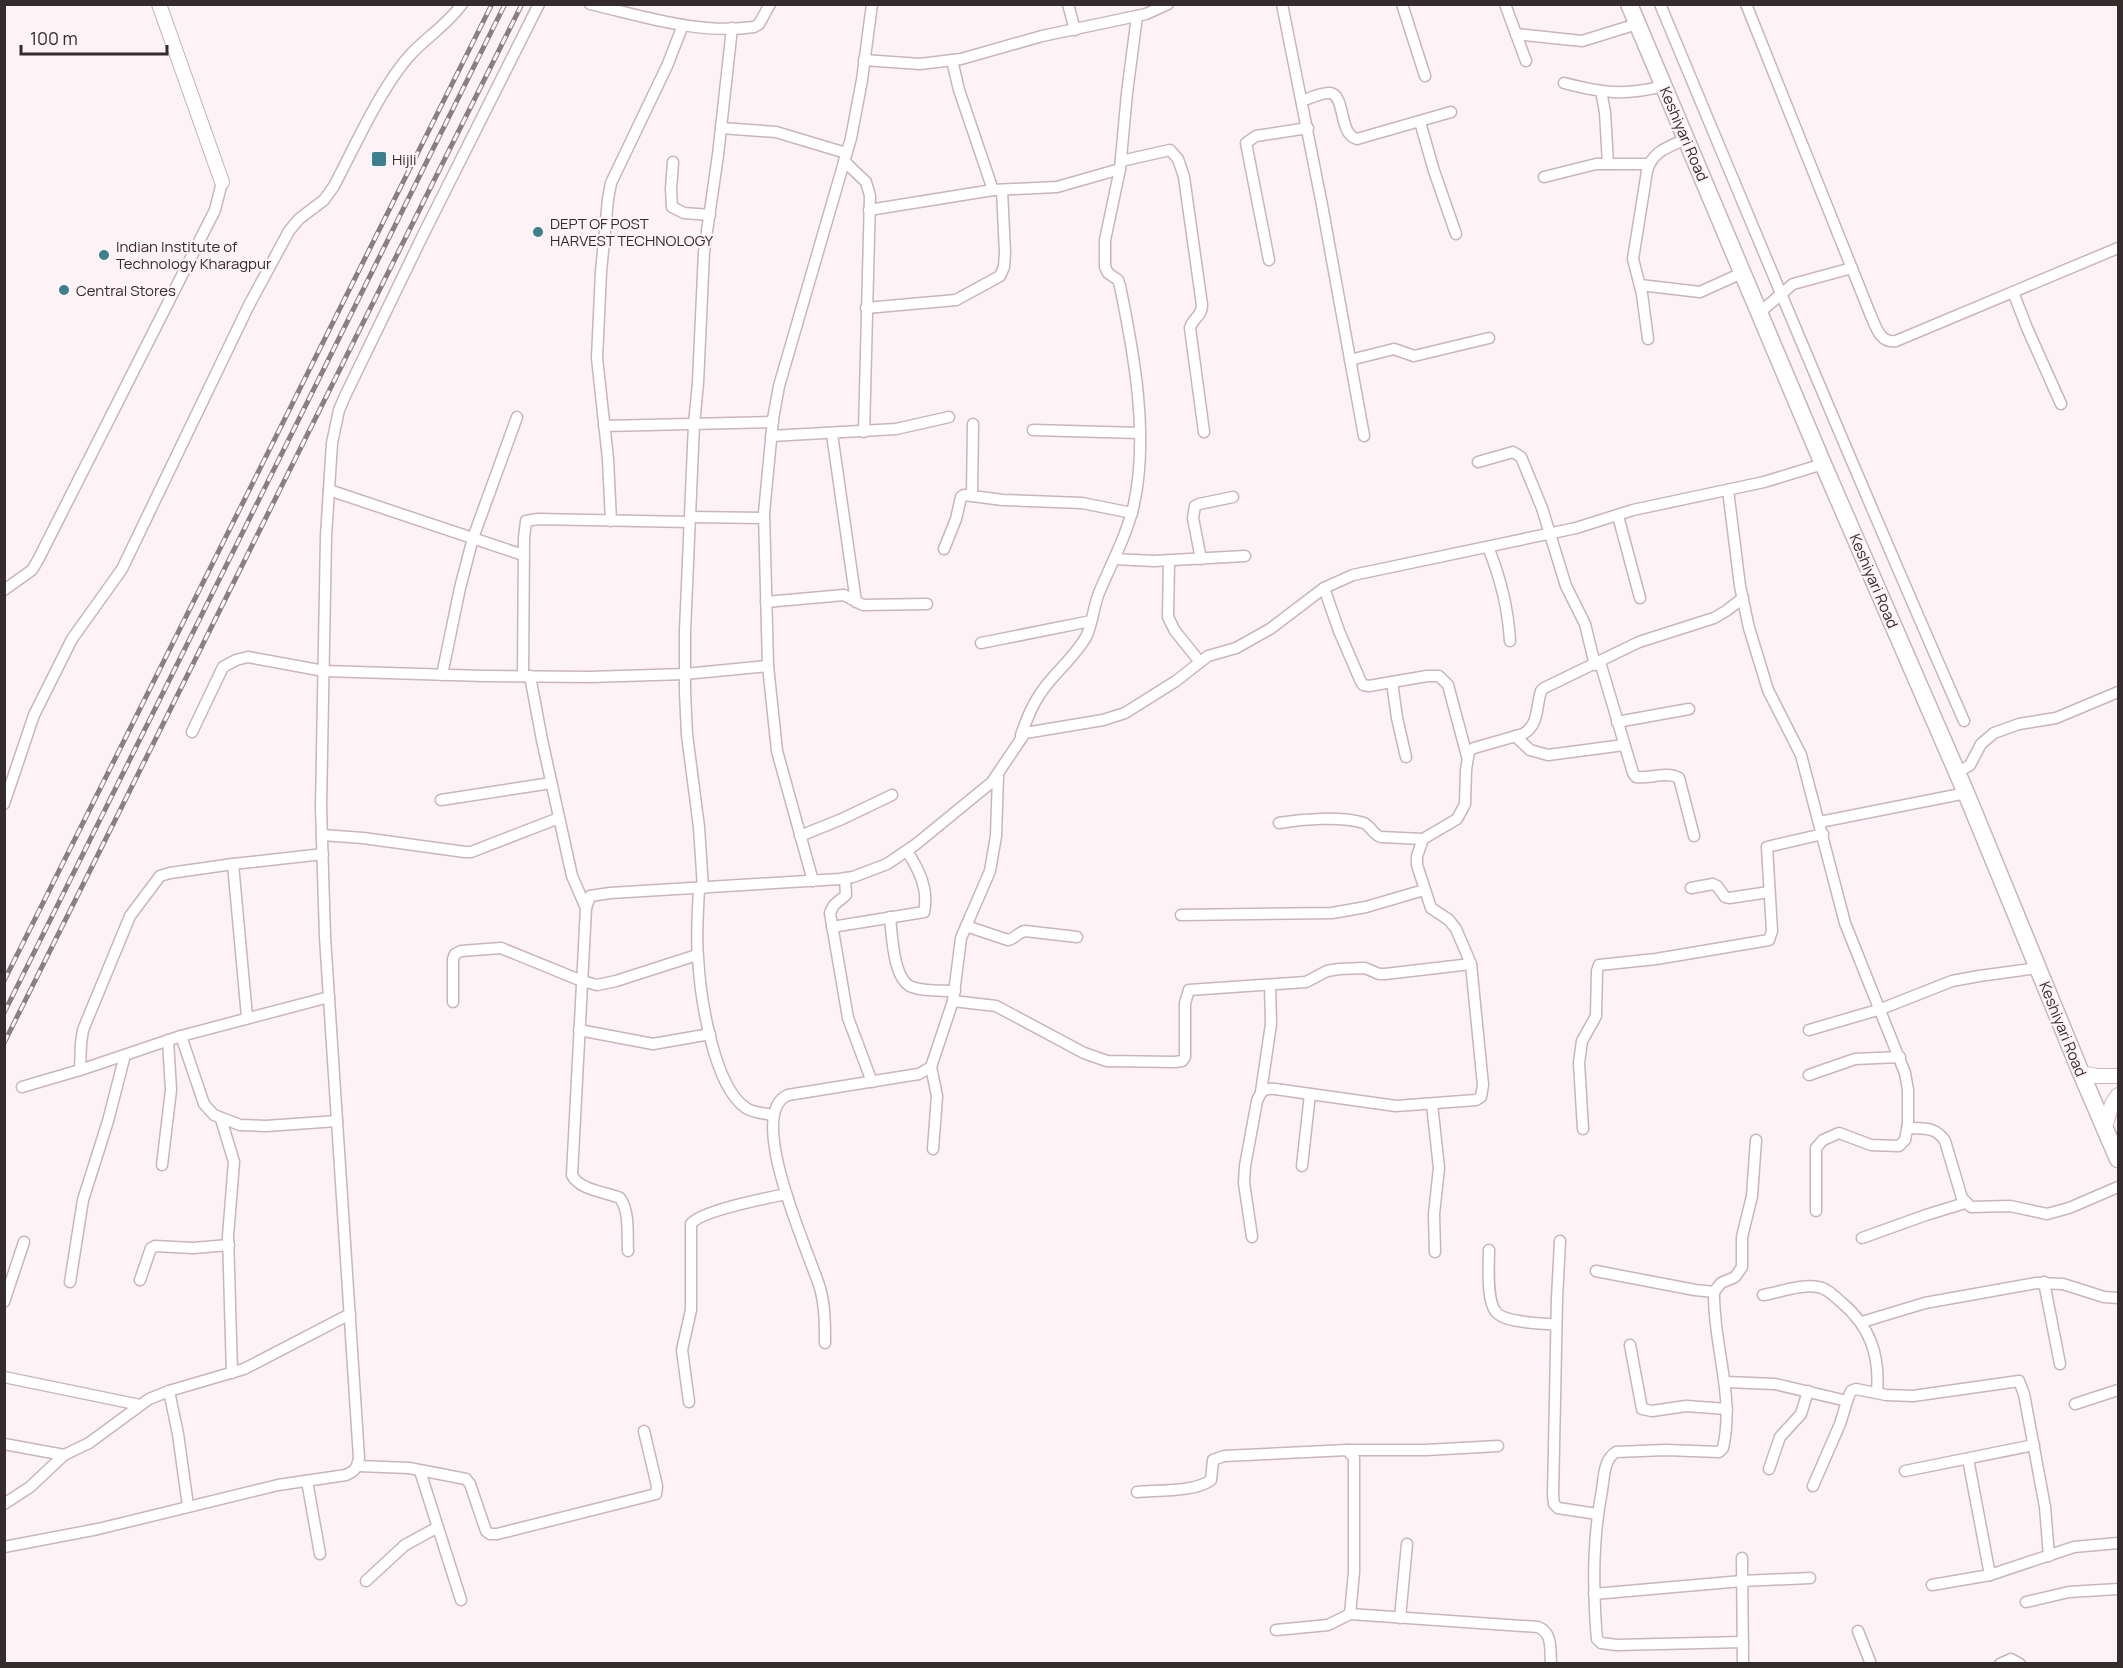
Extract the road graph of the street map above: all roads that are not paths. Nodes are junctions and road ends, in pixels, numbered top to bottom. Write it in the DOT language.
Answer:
graph roads {
  1 [pos="159,4"];
  2 [pos="462,4"];
  3 [pos="539,4"];
  4 [pos="590,4"];
  5 [pos="770,4"];
  6 [pos="872,4"];
  7 [pos="1068,4"];
  8 [pos="1168,4"];
  9 [pos="1282,4"];
  10 [pos="1402,4"];
  11 [pos="1504,4"];
  12 [pos="1629,4"];
  13 [pos="1660,4"];
  14 [pos="1746,4"];
  15 [pos="1137,16"];
  16 [pos="1637,24"];
  17 [pos="683,25"];
  18 [pos="732,28"];
  19 [pos="1075,30"];
  20 [pos="1516,34"];
  21 [pos="864,60"];
  22 [pos="952,60"];
  23 [pos="1526,61"];
  24 [pos="1425,76"];
  25 [pos="1564,83"];
  26 [pos="1664,86"];
  27 [pos="1601,92"];
  28 [pos="1302,101"];
  29 [pos="1451,112"];
  30 [pos="1420,122"];
  31 [pos="721,128"];
  32 [pos="1308,128"];
  33 [pos="1686,139"];
  34 [pos="845,157"];
  35 [pos="673,162"];
  36 [pos="1608,164"];
  37 [pos="1649,164"];
  38 [pos="1121,165"];
  39 [pos="1544,177"];
  40 [pos="222,182"];
  41 [pos="997,190"];
  42 [pos="869,210"];
  43 [pos="710,215"];
  44 [pos="1456,234"];
  45 [pos="2118,248"];
  46 [pos="1269,260"];
  47 [pos="1852,268"];
  48 [pos="1742,273"];
  49 [pos="1640,285"];
  50 [pos="2013,292"];
  51 [pos="1782,293"];
  52 [pos="866,308"];
  53 [pos="1759,313"];
  54 [pos="1489,338"];
  55 [pos="1648,339"];
  56 [pos="1350,360"];
  57 [pos="2061,404"];
  58 [pos="517,417"];
  59 [pos="949,417"];
  60 [pos="773,422"];
  61 [pos="694,424"];
  62 [pos="973,424"];
  63 [pos="604,426"];
  64 [pos="1033,430"];
  65 [pos="864,432"];
  66 [pos="1204,432"];
  67 [pos="1139,433"];
  68 [pos="832,434"];
  69 [pos="771,436"];
  70 [pos="1364,436"];
  71 [pos="1479,462"];
  72 [pos="1823,464"];
  73 [pos="329,490"];
  74 [pos="1728,490"];
  75 [pos="972,495"];
  76 [pos="1233,497"];
  77 [pos="1132,513"];
  78 [pos="1618,516"];
  79 [pos="764,518"];
  80 [pos="690,520"];
  81 [pos="611,521"];
  82 [pos="1550,533"];
  83 [pos="473,538"];
  84 [pos="1488,547"];
  85 [pos="944,549"];
  86 [pos="524,555"];
  87 [pos="1245,556"];
  88 [pos="1114,559"];
  89 [pos="1201,559"];
  90 [pos="1169,561"];
  91 [pos="1324,588"];
  92 [pos="4,590"];
  93 [pos="1640,598"];
  94 [pos="1743,598"];
  95 [pos="766,602"];
  96 [pos="856,602"];
  97 [pos="927,604"];
  98 [pos="1091,621"];
  99 [pos="1510,641"];
  100 [pos="981,644"];
  101 [pos="1200,662"];
  102 [pos="1597,664"];
  103 [pos="768,666"];
  104 [pos="324,671"];
  105 [pos="685,674"];
  106 [pos="442,675"];
  107 [pos="527,676"];
  108 [pos="1392,682"];
  109 [pos="2118,692"];
  110 [pos="1689,709"];
  111 [pos="1617,722"];
  112 [pos="1964,722"];
  113 [pos="192,732"];
  114 [pos="1021,735"];
  115 [pos="1515,736"];
  116 [pos="1624,745"];
  117 [pos="1467,756"];
  118 [pos="1406,757"];
  119 [pos="1957,773"];
  120 [pos="998,776"];
  121 [pos="551,783"];
  122 [pos="1966,793"];
  123 [pos="892,795"];
  124 [pos="441,800"];
  125 [pos="4,804"];
  126 [pos="559,818"];
  127 [pos="1820,822"];
  128 [pos="1279,823"];
  129 [pos="1823,834"];
  130 [pos="322,835"];
  131 [pos="800,836"];
  132 [pos="1694,836"];
  133 [pos="1423,839"];
  134 [pos="907,851"];
  135 [pos="323,854"];
  136 [pos="232,864"];
  137 [pos="845,878"];
  138 [pos="813,881"];
  139 [pos="701,888"];
  140 [pos="1691,888"];
  141 [pos="1424,890"];
  142 [pos="1769,892"];
  143 [pos="586,908"];
  144 [pos="1181,915"];
  145 [pos="890,917"];
  146 [pos="966,926"];
  147 [pos="832,927"];
  148 [pos="1077,937"];
  149 [pos="698,955"];
  150 [pos="1471,964"];
  151 [pos="2038,968"];
  152 [pos="582,981"];
  153 [pos="1270,985"];
  154 [pos="954,996"];
  155 [pos="329,997"];
  156 [pos="453,1002"];
  157 [pos="1881,1009"];
  158 [pos="247,1017"];
  159 [pos="579,1030"];
  160 [pos="1809,1030"];
  161 [pos="710,1034"];
  162 [pos="181,1036"];
  163 [pos="168,1040"];
  164 [pos="125,1055"];
  165 [pos="1900,1057"];
  166 [pos="931,1067"];
  167 [pos="80,1070"];
  168 [pos="2081,1073"];
  169 [pos="1809,1075"];
  170 [pos="2118,1076"];
  171 [pos="872,1082"];
  172 [pos="22,1087"];
  173 [pos="1261,1092"];
  174 [pos="1310,1094"];
  175 [pos="2118,1095"];
  176 [pos="1432,1104"];
  177 [pos="772,1115"];
  178 [pos="221,1119"];
  179 [pos="337,1121"];
  180 [pos="1908,1124"];
  181 [pos="2104,1126"];
  182 [pos="1583,1129"];
  183 [pos="1756,1140"];
  184 [pos="933,1149"];
  185 [pos="2118,1158"];
  186 [pos="162,1165"];
  187 [pos="1302,1166"];
  188 [pos="2118,1187"];
  189 [pos="786,1194"];
  190 [pos="1965,1203"];
  191 [pos="1816,1211"];
  192 [pos="1252,1237"];
  193 [pos="1862,1238"];
  194 [pos="1560,1241"];
  195 [pos="24,1242"];
  196 [pos="229,1245"];
  197 [pos="1489,1250"];
  198 [pos="628,1251"];
  199 [pos="1435,1252"];
  200 [pos="1596,1271"];
  201 [pos="140,1280"];
  202 [pos="70,1282"];
  203 [pos="2044,1282"];
  204 [pos="1714,1292"];
  205 [pos="1763,1295"];
  206 [pos="2118,1298"];
  207 [pos="4,1302"];
  208 [pos="350,1314"];
  209 [pos="1862,1322"];
  210 [pos="1556,1325"];
  211 [pos="825,1343"];
  212 [pos="1630,1345"];
  213 [pos="2060,1364"];
  214 [pos="232,1373"];
  215 [pos="4,1377"];
  216 [pos="1725,1382"];
  217 [pos="169,1391"];
  218 [pos="1808,1391"];
  219 [pos="1877,1392"];
  220 [pos="2118,1394"];
  221 [pos="1847,1401"];
  222 [pos="689,1402"];
  223 [pos="2075,1404"];
  224 [pos="140,1405"];
  225 [pos="1727,1409"];
  226 [pos="644,1431"];
  227 [pos="4,1444"];
  228 [pos="2034,1445"];
  229 [pos="1498,1446"];
  230 [pos="1347,1450"];
  231 [pos="63,1455"];
  232 [pos="1968,1459"];
  233 [pos="358,1466"];
  234 [pos="1769,1468"];
  235 [pos="420,1471"];
  236 [pos="1905,1471"];
  237 [pos="307,1481"];
  238 [pos="1813,1486"];
  239 [pos="1137,1492"];
  240 [pos="4,1504"];
  241 [pos="188,1506"];
  242 [pos="1597,1514"];
  243 [pos="438,1527"];
  244 [pos="2118,1543"];
  245 [pos="1407,1544"];
  246 [pos="4,1547"];
  247 [pos="320,1554"];
  248 [pos="2049,1556"];
  249 [pos="1742,1558"];
  250 [pos="1990,1575"];
  251 [pos="1810,1578"];
  252 [pos="366,1581"];
  253 [pos="1742,1581"];
  254 [pos="1932,1585"];
  255 [pos="2118,1589"];
  256 [pos="1594,1594"];
  257 [pos="461,1600"];
  258 [pos="2026,1602"];
  259 [pos="1350,1614"];
  260 [pos="1400,1618"];
  261 [pos="1276,1630"];
  262 [pos="1858,1631"];
  263 [pos="1743,1642"];
  264 [pos="1551,1664"];
  265 [pos="1743,1664"];
  266 [pos="1871,1664"];
  267 [pos="2000,1664"];
  268 [pos="2020,1664"];
  1 -- 40 [label="street"];
  2 -- 125 [label="street"];
  3 -- 73 [label="street"];
  4 -- 17 [label="street"];
  5 -- 18 [label="street"];
  6 -- 21 [label="street"];
  7 -- 19 [label="street"];
  8 -- 15 [label="street"];
  9 -- 28 [label="street"];
  10 -- 24 [label="street"];
  11 -- 20 [label="street"];
  12 -- 16 [label="main road, Keshiyari Road"];
  13 -- 51 [label="street"];
  14 -- 47 [label="street"];
  15 -- 19 [label="street"];
  15 -- 38 [label="street"];
  16 -- 20 [label="street"];
  16 -- 26 [label="main road, Keshiyari Road"];
  17 -- 18 [label="street"];
  17 -- 63 [label="street"];
  18 -- 31 [label="street"];
  19 -- 22 [label="street"];
  20 -- 23 [label="street"];
  21 -- 22 [label="street"];
  21 -- 34 [label="street"];
  22 -- 41 [label="street"];
  25 -- 27 [label="street"];
  26 -- 27 [label="street"];
  26 -- 33 [label="main road, Keshiyari Road"];
  27 -- 36 [label="street"];
  28 -- 30 [label="street"];
  28 -- 32 [label="street"];
  29 -- 30 [label="street"];
  30 -- 44 [label="street"];
  31 -- 34 [label="street"];
  31 -- 43 [label="street"];
  32 -- 46 [label="street"];
  32 -- 56 [label="street"];
  33 -- 37 [label="street"];
  33 -- 48 [label="main road, Keshiyari Road"];
  34 -- 42 [label="street"];
  34 -- 60 [label="street"];
  35 -- 43 [label="street"];
  36 -- 37 [label="street"];
  36 -- 39 [label="street"];
  37 -- 49 [label="street"];
  38 -- 41 [label="street"];
  38 -- 66 [label="street"];
  38 -- 67 [label="street"];
  40 -- 92 [label="street"];
  41 -- 42 [label="street"];
  41 -- 52 [label="street"];
  42 -- 52 [label="street"];
  43 -- 61 [label="street"];
  45 -- 50 [label="street"];
  47 -- 50 [label="street"];
  47 -- 51 [label="street"];
  48 -- 49 [label="street"];
  48 -- 53 [label="main road, Keshiyari Road"];
  49 -- 55 [label="street"];
  50 -- 57 [label="street"];
  51 -- 53 [label="street"];
  51 -- 112 [label="street"];
  52 -- 65 [label="street"];
  53 -- 72 [label="main road, Keshiyari Road"];
  54 -- 56 [label="street"];
  56 -- 70 [label="street"];
  58 -- 83 [label="street"];
  59 -- 65 [label="street"];
  60 -- 61 [label="street"];
  60 -- 69 [label="street"];
  61 -- 63 [label="street"];
  61 -- 80 [label="street"];
  62 -- 75 [label="street"];
  63 -- 81 [label="street"];
  64 -- 67 [label="street"];
  65 -- 68 [label="street"];
  67 -- 77 [label="street"];
  68 -- 69 [label="street"];
  68 -- 96 [label="street"];
  69 -- 79 [label="street"];
  71 -- 82 [label="street"];
  72 -- 74 [label="street"];
  72 -- 119 [label="main road, Keshiyari Road"];
  73 -- 83 [label="street"];
  73 -- 104 [label="street"];
  74 -- 78 [label="street"];
  74 -- 94 [label="street"];
  75 -- 77 [label="street"];
  75 -- 85 [label="street"];
  76 -- 89 [label="street"];
  77 -- 88 [label="street"];
  78 -- 82 [label="street"];
  78 -- 93 [label="street"];
  79 -- 80 [label="street"];
  79 -- 95 [label="street"];
  80 -- 81 [label="street"];
  80 -- 105 [label="street"];
  81 -- 86 [label="street"];
  82 -- 84 [label="street"];
  82 -- 102 [label="street"];
  83 -- 86 [label="street"];
  83 -- 106 [label="street"];
  84 -- 91 [label="street"];
  84 -- 99 [label="street"];
  86 -- 107 [label="street"];
  87 -- 89 [label="street"];
  88 -- 90 [label="street"];
  88 -- 98 [label="street"];
  89 -- 90 [label="street"];
  90 -- 101 [label="street"];
  91 -- 101 [label="street"];
  91 -- 108 [label="street"];
  94 -- 102 [label="street"];
  94 -- 127 [label="street"];
  95 -- 96 [label="street"];
  95 -- 103 [label="street"];
  96 -- 97 [label="street"];
  98 -- 100 [label="street"];
  98 -- 114 [label="street"];
  101 -- 114 [label="street"];
  102 -- 111 [label="street"];
  102 -- 115 [label="street"];
  103 -- 105 [label="street"];
  103 -- 131 [label="street"];
  104 -- 106 [label="street"];
  104 -- 113 [label="street"];
  104 -- 130 [label="street"];
  105 -- 107 [label="street"];
  105 -- 139 [label="street"];
  106 -- 107 [label="street"];
  107 -- 121 [label="street"];
  108 -- 117 [label="street"];
  108 -- 118 [label="street"];
  109 -- 119 [label="street"];
  110 -- 111 [label="street"];
  111 -- 116 [label="street"];
  114 -- 120 [label="street"];
  115 -- 116 [label="street"];
  115 -- 117 [label="street"];
  116 -- 132 [label="street"];
  117 -- 133 [label="street"];
  119 -- 122 [label="main road, Keshiyari Road"];
  120 -- 134 [label="street"];
  120 -- 146 [label="street"];
  121 -- 124 [label="street"];
  121 -- 126 [label="street"];
  122 -- 127 [label="street"];
  122 -- 151 [label="main road, Keshiyari Road"];
  123 -- 131 [label="street"];
  126 -- 130 [label="street"];
  126 -- 143 [label="street"];
  127 -- 129 [label="street"];
  128 -- 133 [label="street"];
  129 -- 142 [label="street"];
  129 -- 157 [label="street"];
  130 -- 135 [label="street"];
  131 -- 138 [label="street"];
  133 -- 141 [label="street"];
  134 -- 137 [label="street"];
  134 -- 145 [label="street"];
  135 -- 136 [label="street"];
  135 -- 155 [label="street"];
  136 -- 158 [label="street"];
  136 -- 167 [label="street"];
  137 -- 138 [label="street"];
  137 -- 147 [label="street"];
  138 -- 139 [label="street"];
  139 -- 143 [label="street"];
  139 -- 149 [label="street"];
  140 -- 142 [label="street"];
  141 -- 144 [label="street"];
  141 -- 150 [label="street"];
  142 -- 182 [label="street"];
  143 -- 152 [label="street"];
  145 -- 147 [label="street"];
  145 -- 154 [label="street"];
  146 -- 148 [label="street"];
  146 -- 154 [label="street"];
  147 -- 171 [label="street"];
  149 -- 152 [label="street"];
  149 -- 161 [label="street"];
  150 -- 153 [label="street"];
  150 -- 176 [label="street"];
  151 -- 157 [label="street"];
  151 -- 168 [label="main road, Keshiyari Road"];
  152 -- 156 [label="street"];
  152 -- 159 [label="street"];
  153 -- 154 [label="street"];
  153 -- 173 [label="street"];
  154 -- 166 [label="street"];
  155 -- 158 [label="street"];
  155 -- 179 [label="street"];
  157 -- 160 [label="street"];
  157 -- 165 [label="street"];
  158 -- 162 [label="street"];
  159 -- 161 [label="street"];
  159 -- 198 [label="street"];
  161 -- 177 [label="street"];
  162 -- 163 [label="street"];
  162 -- 178 [label="street"];
  163 -- 164 [label="street"];
  163 -- 186 [label="street"];
  164 -- 167 [label="street"];
  164 -- 202 [label="street"];
  165 -- 169 [label="street"];
  165 -- 180 [label="street"];
  166 -- 171 [label="street"];
  166 -- 184 [label="street"];
  167 -- 172 [label="street"];
  168 -- 170 [label="street"];
  168 -- 181 [label="main road, Keshiyari Road"];
  171 -- 177 [label="street"];
  173 -- 174 [label="street"];
  173 -- 192 [label="street"];
  174 -- 176 [label="street"];
  174 -- 187 [label="street"];
  175 -- 181 [label="street"];
  176 -- 199 [label="street"];
  177 -- 189 [label="street"];
  178 -- 179 [label="street"];
  178 -- 196 [label="street"];
  179 -- 208 [label="street"];
  180 -- 190 [label="street"];
  180 -- 191 [label="street"];
  181 -- 185 [label="main road, Keshiyari Road"];
  183 -- 204 [label="street"];
  188 -- 190 [label="street"];
  189 -- 211 [label="street"];
  189 -- 222 [label="street"];
  190 -- 193 [label="street"];
  194 -- 210 [label="street"];
  195 -- 207 [label="street"];
  196 -- 201 [label="street"];
  196 -- 214 [label="street"];
  197 -- 210 [label="street"];
  200 -- 204 [label="street"];
  203 -- 206 [label="street"];
  203 -- 209 [label="street"];
  203 -- 213 [label="street"];
  204 -- 216 [label="street"];
  205 -- 209 [label="street"];
  208 -- 214 [label="street"];
  208 -- 233 [label="street"];
  209 -- 219 [label="street"];
  210 -- 242 [label="street"];
  212 -- 225 [label="street"];
  214 -- 217 [label="street"];
  215 -- 224 [label="street"];
  216 -- 218 [label="street"];
  216 -- 225 [label="street"];
  217 -- 224 [label="street"];
  217 -- 241 [label="street"];
  218 -- 221 [label="street"];
  218 -- 234 [label="street"];
  219 -- 221 [label="street"];
  219 -- 228 [label="street"];
  220 -- 223 [label="street"];
  221 -- 238 [label="street"];
  224 -- 231 [label="street"];
  225 -- 242 [label="street"];
  226 -- 235 [label="street"];
  227 -- 231 [label="street"];
  228 -- 232 [label="street"];
  228 -- 248 [label="street"];
  229 -- 230 [label="street"];
  230 -- 239 [label="street"];
  230 -- 259 [label="street"];
  231 -- 240 [label="street"];
  232 -- 236 [label="street"];
  232 -- 250 [label="street"];
  233 -- 235 [label="street"];
  233 -- 237 [label="street"];
  235 -- 243 [label="street"];
  237 -- 241 [label="street"];
  237 -- 247 [label="street"];
  241 -- 246 [label="street"];
  242 -- 256 [label="street"];
  243 -- 252 [label="street"];
  243 -- 257 [label="street"];
  244 -- 248 [label="street"];
  245 -- 260 [label="street"];
  248 -- 250 [label="street"];
  249 -- 253 [label="street"];
  250 -- 254 [label="street"];
  251 -- 253 [label="street"];
  253 -- 256 [label="street"];
  253 -- 263 [label="street"];
  255 -- 258 [label="street"];
  256 -- 263 [label="street"];
  259 -- 260 [label="street"];
  259 -- 261 [label="street"];
  260 -- 264 [label="street"];
  262 -- 266 [label="street"];
  263 -- 265 [label="street"];
  267 -- 268 [label="street"];
}
